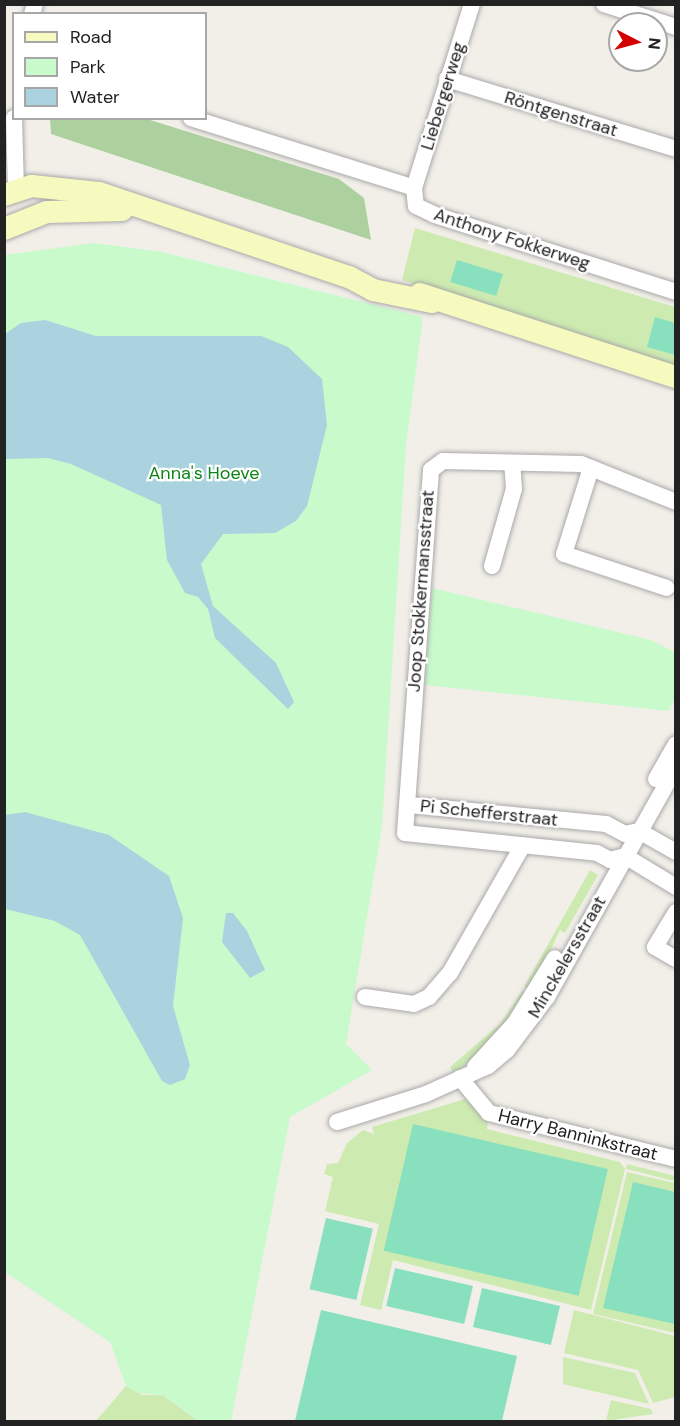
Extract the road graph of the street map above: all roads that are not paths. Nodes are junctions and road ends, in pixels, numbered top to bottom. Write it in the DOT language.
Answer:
graph roads {
  1 [pos="472,4"];
  2 [pos="604,4"];
  3 [pos="675,27"];
  4 [pos="447,79"];
  5 [pos="14,120"];
  6 [pos="197,120"];
  7 [pos="675,149"];
  8 [pos="42,186"];
  9 [pos="414,188"];
  10 [pos="10,193"];
  11 [pos="142,211"];
  12 [pos="47,212"];
  13 [pos="5,229"];
  14 [pos="675,292"];
  15 [pos="675,377"];
  16 [pos="512,463"];
  17 [pos="591,468"];
  18 [pos="675,502"];
  19 [pos="492,566"];
  20 [pos="667,588"];
  21 [pos="675,744"];
  22 [pos="675,767"];
  23 [pos="407,805"];
  24 [pos="632,833"];
  25 [pos="523,845"];
  26 [pos="675,852"];
  27 [pos="618,858"];
  28 [pos="675,887"];
  29 [pos="675,912"];
  30 [pos="675,959"];
  31 [pos="365,997"];
  32 [pos="467,1074"];
  33 [pos="337,1122"];
  34 [pos="675,1159"];
  1 -- 4 [label="street, Liebergerweg"];
  2 -- 3 [label="street"];
  4 -- 7 [label="street, Röntgenstraat"];
  4 -- 9 [label="street, Liebergerweg"];
  5 -- 10 [label="street"];
  6 -- 9 [label="street"];
  8 -- 10 [label="main road"];
  8 -- 11 [label="main road"];
  8 -- 12 [label="main road"];
  9 -- 14 [label="street, Anthony Fokkerweg"];
  11 -- 12 [label="main road"];
  11 -- 15 [label="main road"];
  12 -- 13 [label="main road"];
  16 -- 17 [label="street, Joop Stokkermansstraat"];
  16 -- 19 [label="street"];
  16 -- 23 [label="street, Joop Stokkermansstraat"];
  17 -- 18 [label="street, Joop Stokkermansstraat"];
  17 -- 20 [label="street"];
  21 -- 24 [label="street, Minckelersstraat"];
  22 -- 24 [label="street, Minckelersstraat"];
  23 -- 24 [label="street, Pi Schefferstraat"];
  23 -- 25 [label="street, Pi Schefferstraat"];
  24 -- 26 [label="street, Pi Schefferstraat"];
  24 -- 27 [label="street, Minckelersstraat"];
  25 -- 27 [label="street, Pi Schefferstraat"];
  25 -- 31 [label="street"];
  27 -- 28 [label="street, Pi Schefferstraat"];
  27 -- 32 [label="street, Minckelersstraat"];
  29 -- 30 [label="street"];
  32 -- 33 [label="street"];
  32 -- 34 [label="street, Harry Banninkstraat"];
}
